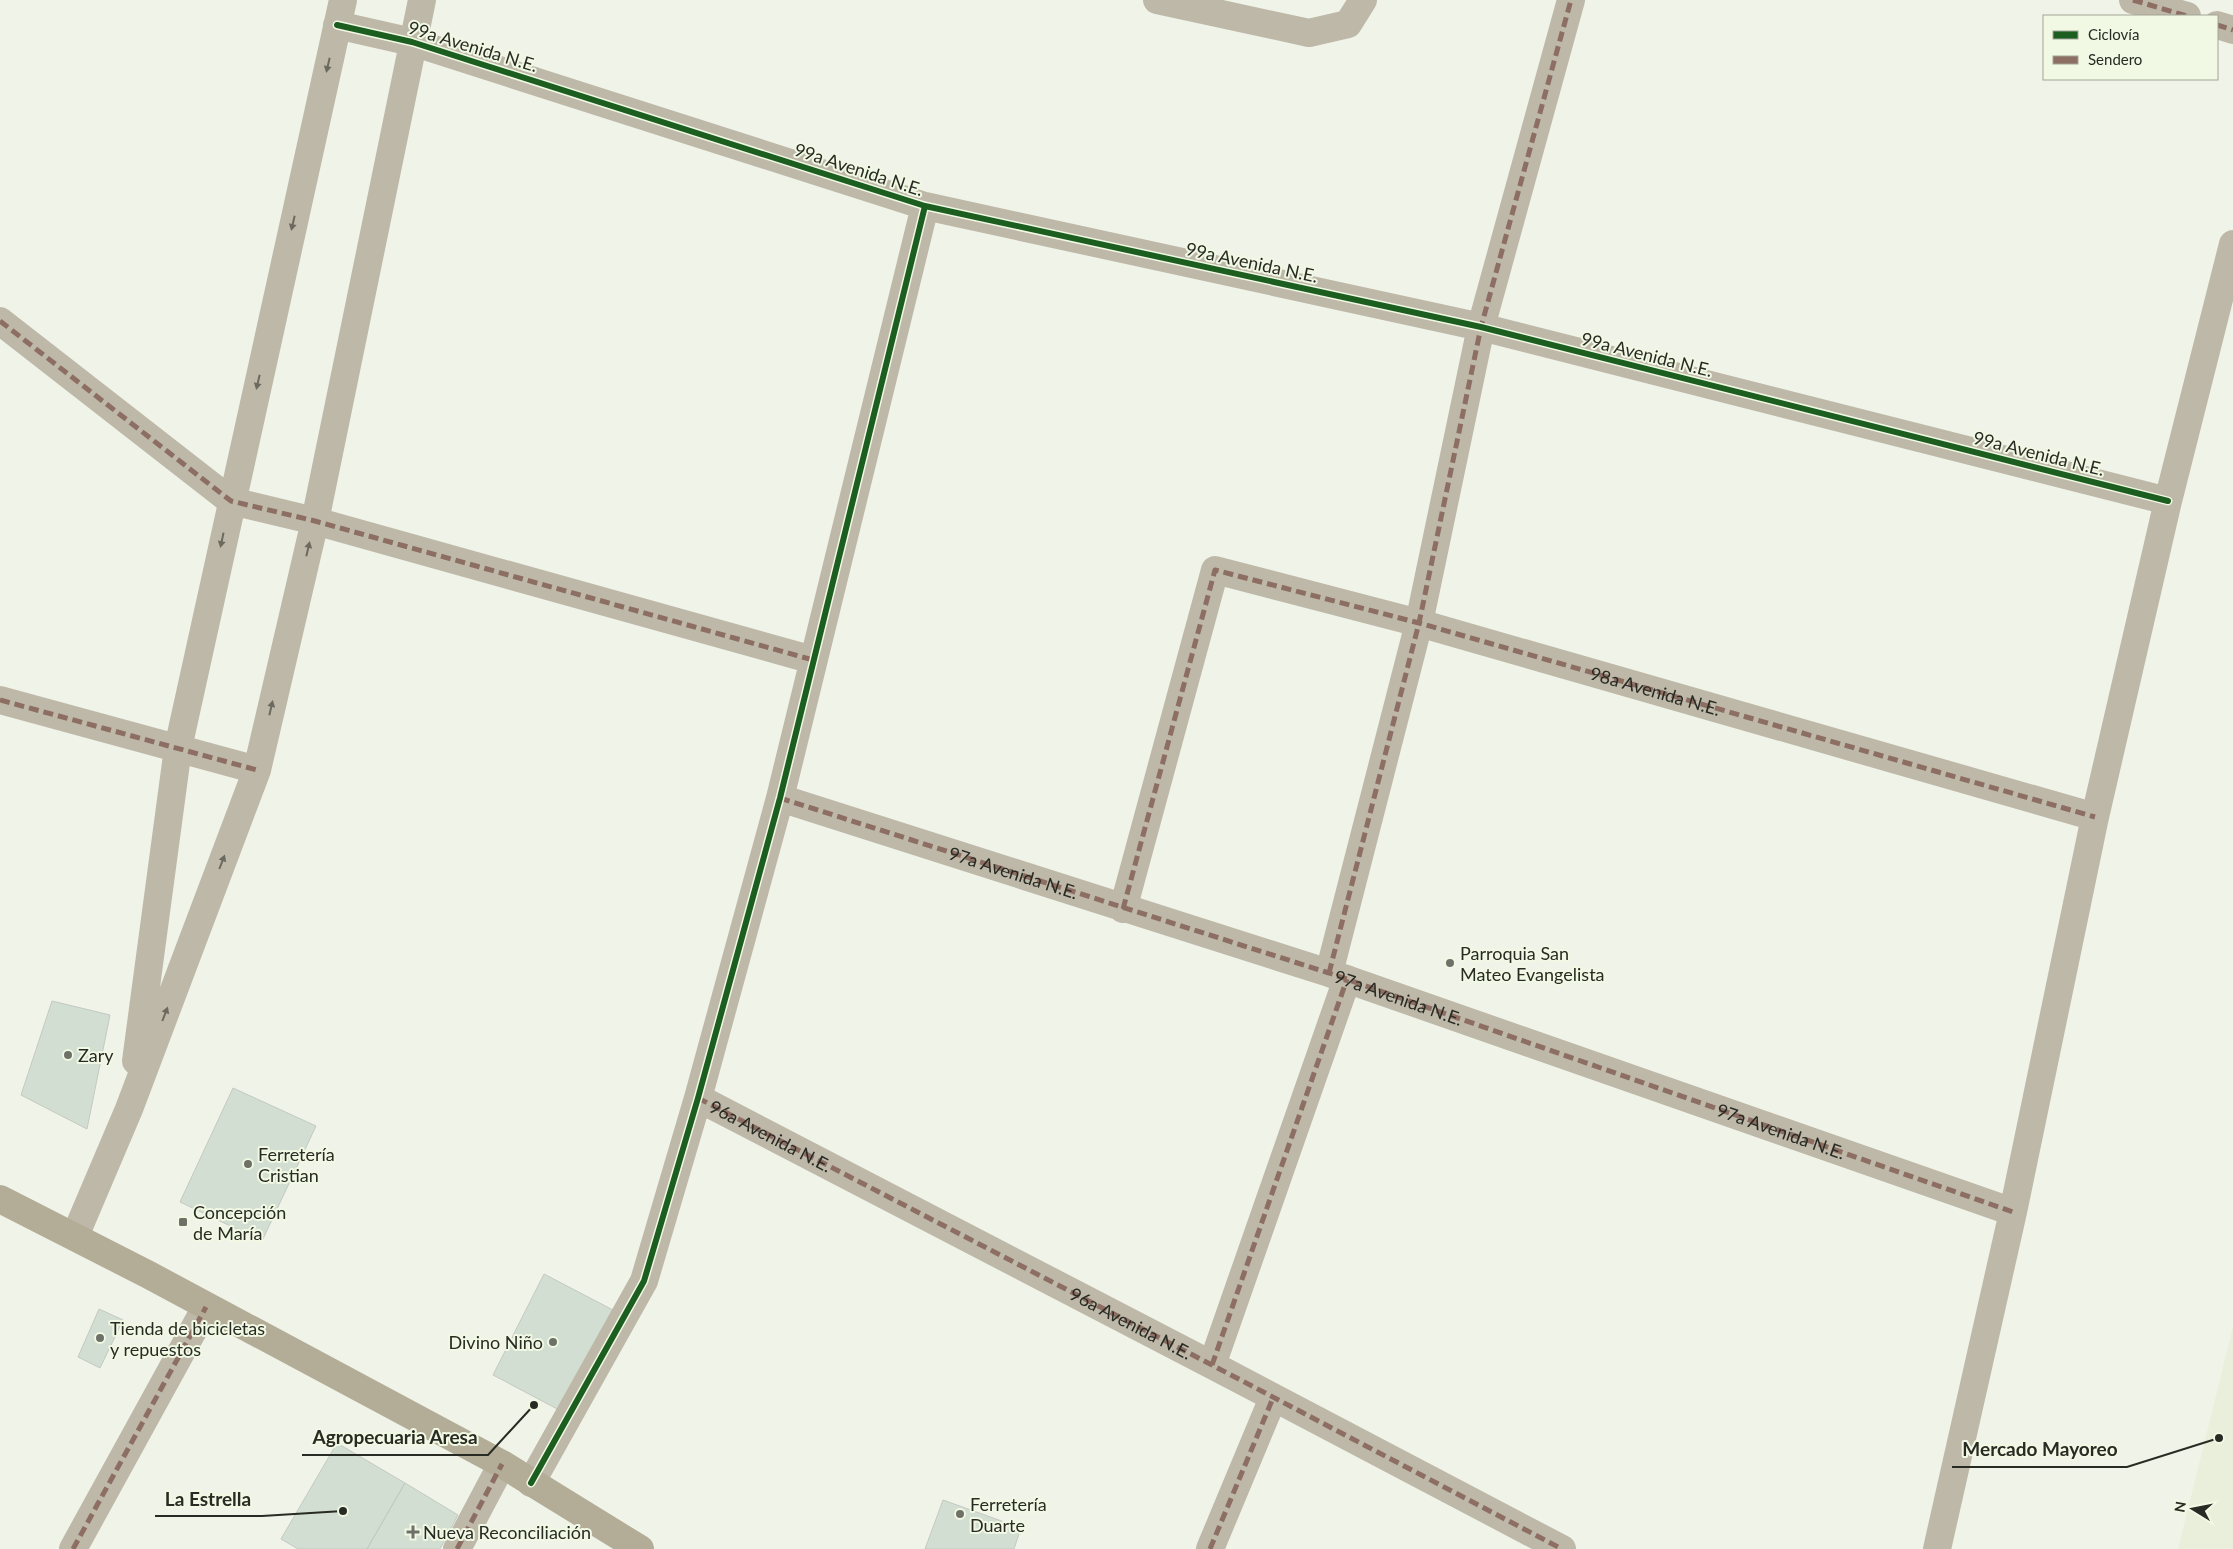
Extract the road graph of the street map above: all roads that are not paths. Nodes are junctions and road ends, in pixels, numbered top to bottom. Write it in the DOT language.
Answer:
graph roads {
  1 [pos="422,0"];
  2 [pos="1157,0"];
  3 [pos="1363,0"];
  4 [pos="1571,0"];
  5 [pos="2133,0"];
  6 [pos="340,12"];
  7 [pos="2184,15"];
  8 [pos="2218,25"];
  9 [pos="2233,30"];
  10 [pos="412,42"];
  11 [pos="925,206"];
  12 [pos="2233,244"];
  13 [pos="0,321"];
  14 [pos="1481,327"];
  15 [pos="231,501"];
  16 [pos="2168,501"];
  17 [pos="315,521"];
  18 [pos="1419,623"];
  19 [pos="813,660"];
  20 [pos="0,700"];
  21 [pos="178,748"];
  22 [pos="256,770"];
  23 [pos="780,798"];
  24 [pos="2095,817"];
  25 [pos="1123,908"];
  26 [pos="1338,976"];
  27 [pos="698,1098"];
  28 [pos="130,1109"];
  29 [pos="0,1199"];
  30 [pos="2013,1212"];
  31 [pos="74,1236"];
  32 [pos="206,1307"];
  33 [pos="1212,1365"];
  34 [pos="1273,1398"];
  35 [pos="502,1464"];
  36 [pos="531,1483"];
  37 [pos="74,1549"];
  38 [pos="458,1549"];
  39 [pos="640,1549"];
  40 [pos="1210,1549"];
  41 [pos="1562,1549"];
  42 [pos="1937,1549"];
  1 -- 10 [label="street"];
  2 -- 3 [label="street"];
  4 -- 14 [label="street"];
  5 -- 7 [label="street"];
  6 -- 10 [label="street, 99a Avenida N.E."];
  6 -- 15 [label="street, one-way"];
  8 -- 9 [label="street"];
  10 -- 11 [label="street, 99a Avenida N.E."];
  10 -- 17 [label="street"];
  11 -- 14 [label="street, 99a Avenida N.E."];
  11 -- 19 [label="street"];
  12 -- 16 [label="street"];
  13 -- 15 [label="street"];
  14 -- 16 [label="street, 99a Avenida N.E."];
  14 -- 18 [label="street"];
  15 -- 17 [label="street"];
  15 -- 21 [label="street, one-way"];
  16 -- 24 [label="street"];
  17 -- 19 [label="street"];
  22 -- 17 [label="street, one-way"];
  18 -- 24 [label="street, 98a Avenida N.E."];
  18 -- 25 [label="street, 98a Avenida N.E."];
  18 -- 26 [label="street"];
  19 -- 23 [label="street"];
  20 -- 21 [label="street"];
  21 -- 22 [label="street"];
  21 -- 28 [label="street"];
  28 -- 22 [label="street, one-way"];
  23 -- 25 [label="street, 97a Avenida N.E."];
  23 -- 27 [label="street"];
  24 -- 30 [label="street"];
  25 -- 26 [label="street, 97a Avenida N.E."];
  26 -- 30 [label="street, 97a Avenida N.E."];
  26 -- 33 [label="street"];
  27 -- 33 [label="street, 96a Avenida N.E."];
  27 -- 36 [label="street"];
  28 -- 31 [label="street"];
  29 -- 31 [label="main road"];
  30 -- 42 [label="street"];
  31 -- 32 [label="main road"];
  32 -- 35 [label="main road"];
  32 -- 37 [label="street"];
  33 -- 34 [label="street, 96a Avenida N.E."];
  34 -- 40 [label="street"];
  34 -- 41 [label="street, 96a Avenida N.E."];
  35 -- 36 [label="main road"];
  35 -- 38 [label="street"];
  36 -- 39 [label="main road"];
}
